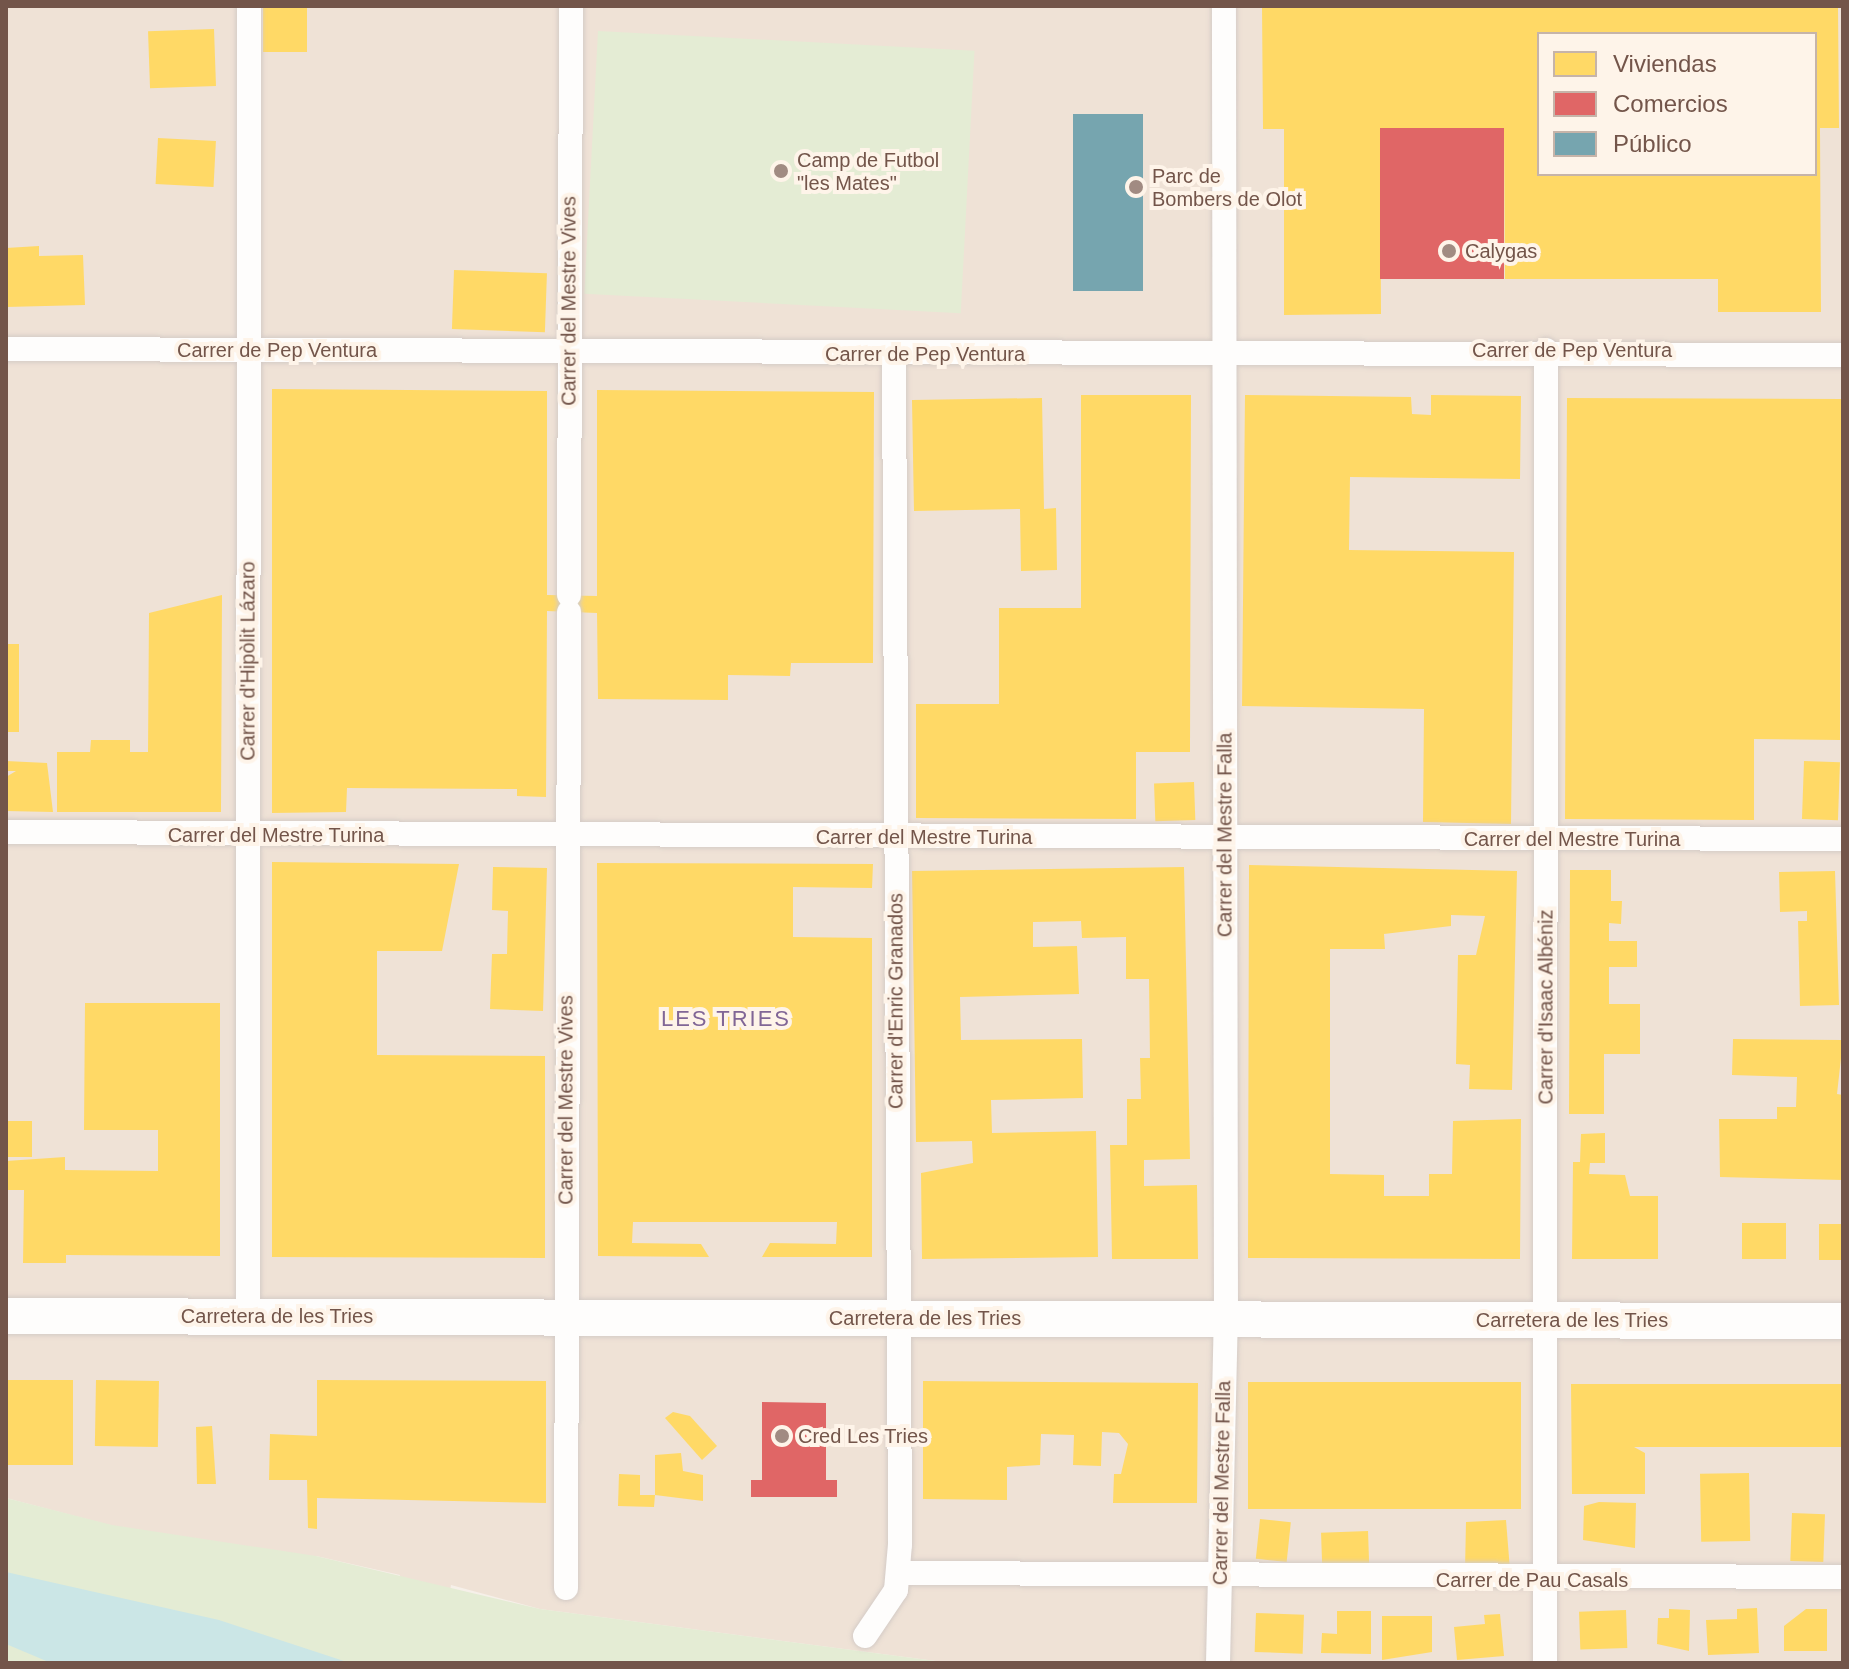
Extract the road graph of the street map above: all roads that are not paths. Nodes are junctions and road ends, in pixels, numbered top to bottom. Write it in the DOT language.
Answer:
graph roads {
  1 [pos="249,6"];
  2 [pos="571,6"];
  3 [pos="1224,6"];
  4 [pos="6,349"];
  5 [pos="248,349"];
  6 [pos="1546,350"];
  7 [pos="1225,351"];
  8 [pos="569,352"];
  9 [pos="894,354"];
  10 [pos="1843,355"];
  11 [pos="6,832"];
  12 [pos="248,836"];
  13 [pos="567,837"];
  14 [pos="895,837"];
  15 [pos="1225,838"];
  16 [pos="1546,839"];
  17 [pos="1843,839"];
  18 [pos="6,1316"];
  19 [pos="248,1316"];
  20 [pos="565,1317"];
  21 [pos="896,1318"];
  22 [pos="1226,1319"];
  23 [pos="1546,1320"];
  24 [pos="1843,1321"];
  25 [pos="898,1573"];
  26 [pos="1220,1577"];
  27 [pos="1843,1577"];
  28 [pos="1545,1581"];
  29 [pos="566,1588"];
  30 [pos="865,1636"];
  31 [pos="1218,1663"];
  32 [pos="1545,1663"];
  1 -- 5 [label="street, Carrer d'Hipòlit Lázaro"];
  2 -- 8 [label="street, Carrer del Mestre Vives"];
  3 -- 7 [label="street, Carrer del Mestre Falla"];
  4 -- 5 [label="street, Carrer de Pep Ventura"];
  5 -- 8 [label="street, Carrer de Pep Ventura"];
  5 -- 12 [label="street, Carrer d'Hipòlit Lázaro"];
  6 -- 7 [label="street, Carrer de Pep Ventura"];
  6 -- 10 [label="street, Carrer de Pep Ventura"];
  6 -- 16 [label="street, Carrer d'Isaac Albéniz"];
  7 -- 9 [label="street, Carrer de Pep Ventura"];
  7 -- 15 [label="street, Carrer del Mestre Falla"];
  8 -- 9 [label="street, Carrer de Pep Ventura"];
  8 -- 13 [label="street, Carrer del Mestre Vives"];
  9 -- 14 [label="street, Carrer d'Enric Granados"];
  11 -- 12 [label="street, Carrer del Mestre Turina"];
  12 -- 13 [label="street, Carrer del Mestre Turina"];
  12 -- 19 [label="street, Carrer d'Hipòlit Lázaro"];
  13 -- 14 [label="street, Carrer del Mestre Turina"];
  13 -- 20 [label="street, Carrer del Mestre Vives"];
  14 -- 15 [label="street, Carrer del Mestre Turina"];
  14 -- 21 [label="street, Carrer d'Enric Granados"];
  15 -- 16 [label="street, Carrer del Mestre Turina"];
  15 -- 22 [label="street, Carrer del Mestre Falla"];
  16 -- 17 [label="street, Carrer del Mestre Turina"];
  16 -- 23 [label="street, Carrer d'Isaac Albéniz"];
  18 -- 19 [label="street, Carretera de les Tries"];
  19 -- 20 [label="street, Carretera de les Tries"];
  20 -- 21 [label="street, Carretera de les Tries"];
  20 -- 29 [label="street, Carrer del Mestre Vives"];
  21 -- 22 [label="street, Carretera de les Tries"];
  21 -- 25 [label="street, Carrer d'Enric Granados"];
  22 -- 23 [label="street, Carretera de les Tries"];
  22 -- 26 [label="street, Carrer del Mestre Falla"];
  23 -- 24 [label="street, Carretera de les Tries"];
  23 -- 28 [label="street, Carrer d'Isaac Albéniz"];
  25 -- 26 [label="street, Carrer de Pau Casals"];
  25 -- 30 [label="street, Carrer d'Enric Granados"];
  26 -- 28 [label="street, Carrer de Pau Casals"];
  26 -- 31 [label="street, Carrer del Mestre Falla"];
  27 -- 28 [label="street, Carrer de Pau Casals"];
  28 -- 32 [label="street, Carrer d'Isaac Albéniz"];
}
